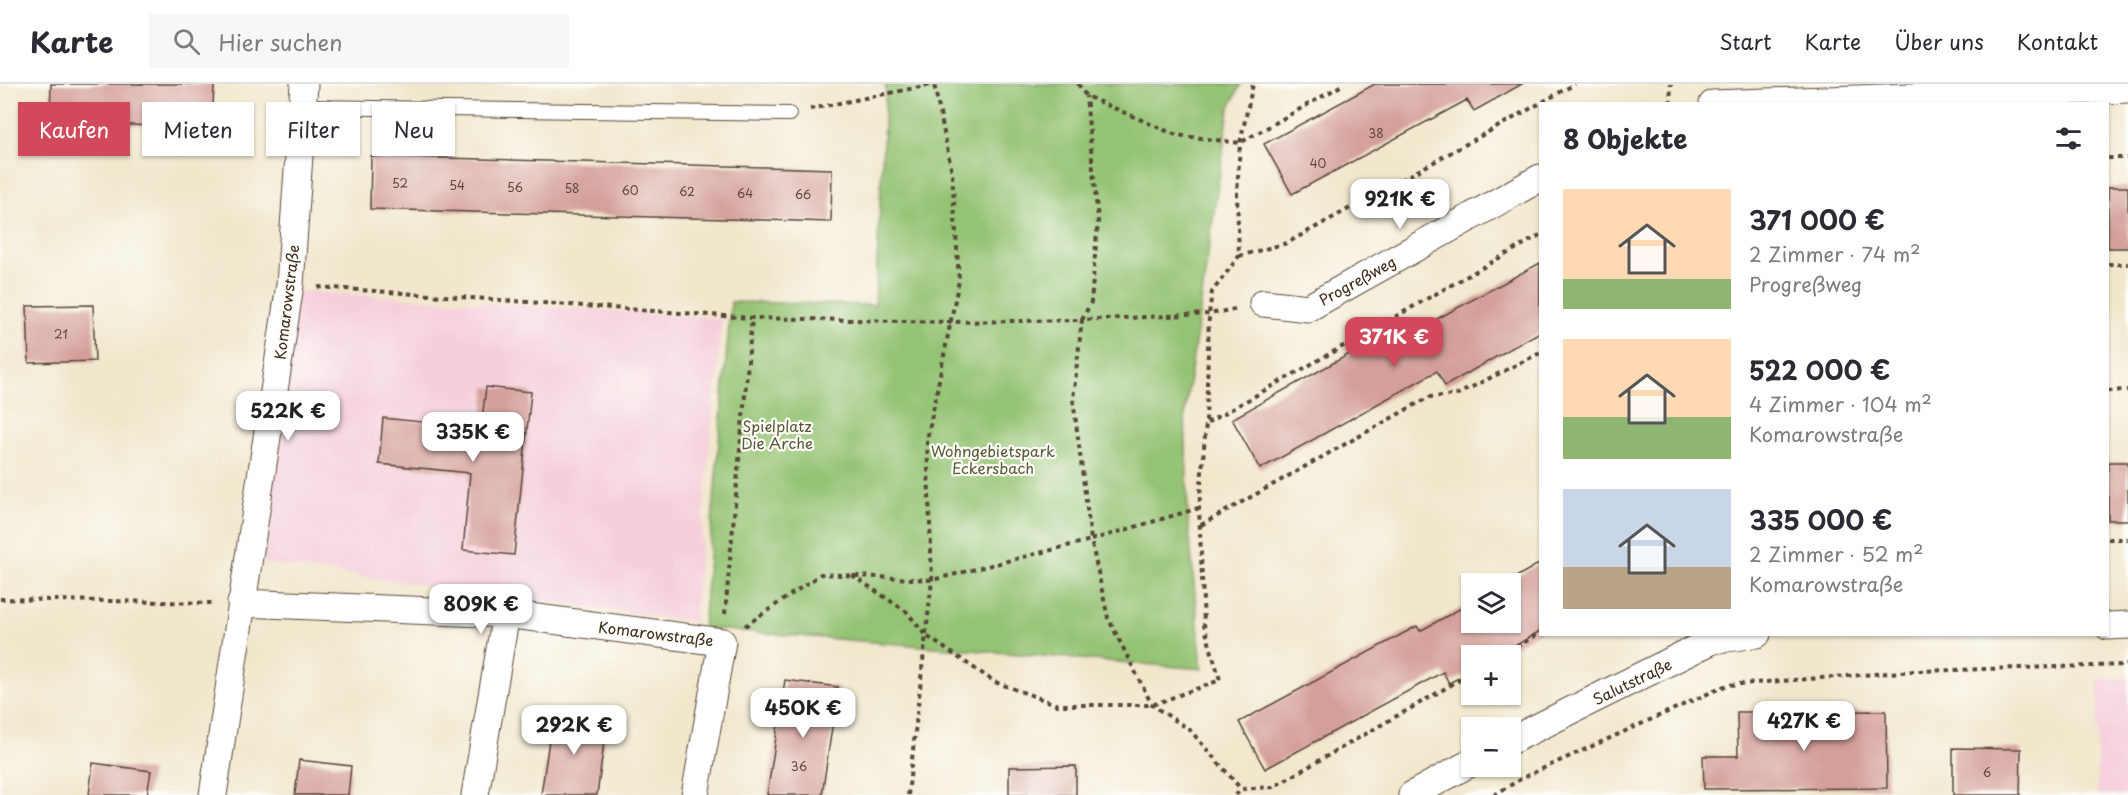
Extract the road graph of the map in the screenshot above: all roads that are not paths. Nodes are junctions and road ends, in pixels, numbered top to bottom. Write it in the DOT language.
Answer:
graph roads {
  1 [pos="2128,88"];
  2 [pos="304,95"];
  3 [pos="1765,102"];
  4 [pos="789,114"];
  5 [pos="1539,179"];
  6 [pos="1263,303"];
  7 [pos="241,603"];
  8 [pos="506,614"];
  9 [pos="2128,625"];
  10 [pos="2109,626"];
  11 [pos="1742,636"];
  12 [pos="1521,736"];
  13 [pos="1461,768"];
  14 [pos="213,795"];
  15 [pos="475,795"];
  16 [pos="695,795"];
  17 [pos="1412,795"];
  1 -- 3 [label="street"];
  2 -- 4 [label="lane, Komarowstraße"];
  2 -- 7 [label="street, Komarowstraße"];
  5 -- 6 [label="street, Progreßweg"];
  7 -- 8 [label="street, Komarowstraße"];
  7 -- 14 [label="street, Komarowstraße"];
  8 -- 15 [label="street"];
  8 -- 16 [label="street, Komarowstraße"];
  9 -- 10 [label="street"];
  11 -- 12 [label="street, Salutstraße"];
  13 -- 17 [label="street"];
}
